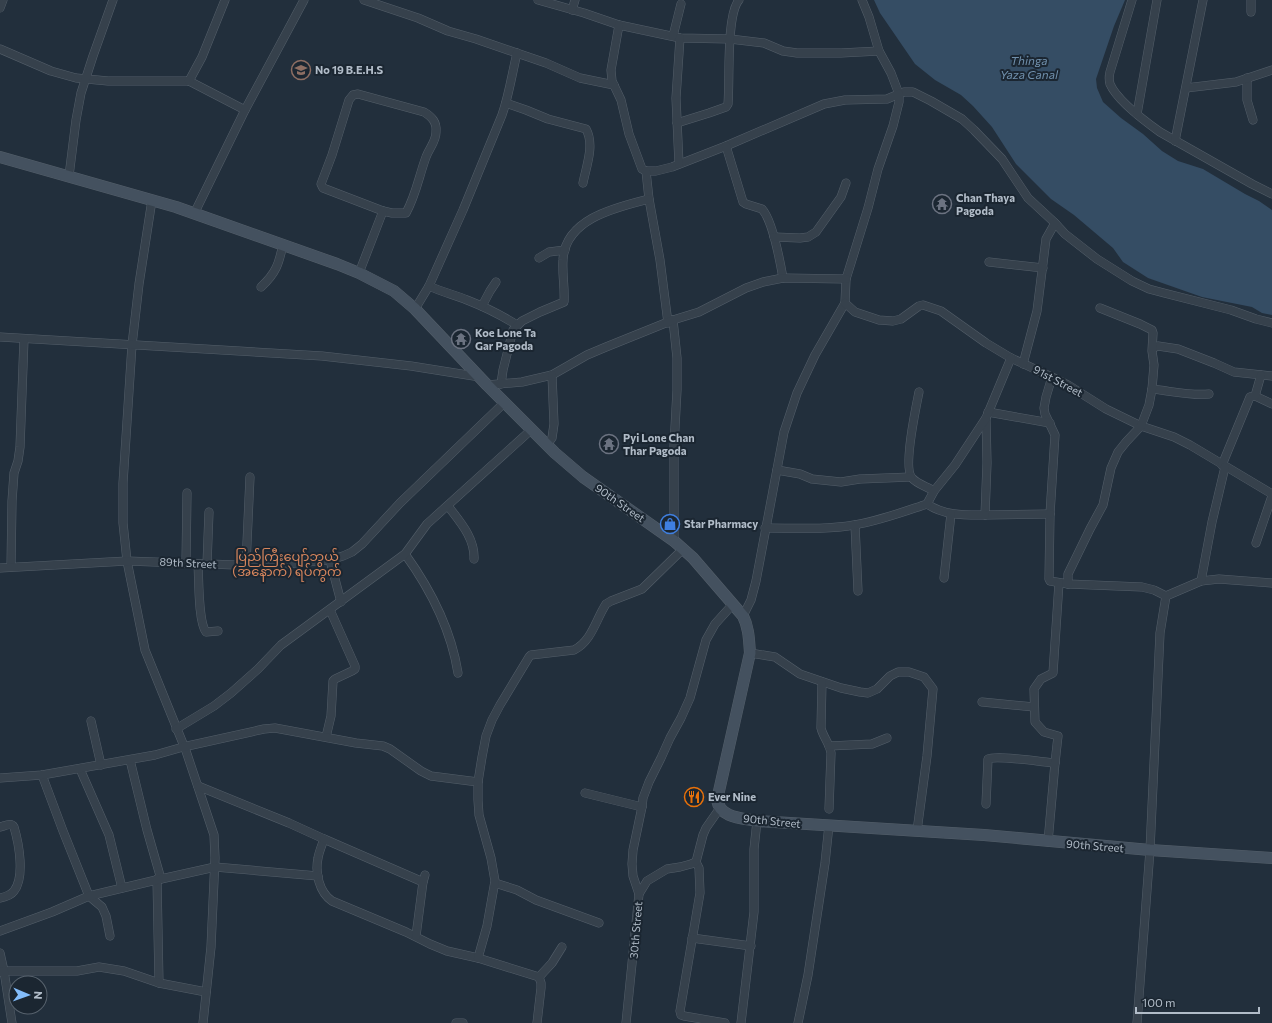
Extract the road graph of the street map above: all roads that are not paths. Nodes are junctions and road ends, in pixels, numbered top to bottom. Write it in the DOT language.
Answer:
graph roads {
  1 [pos="3,0"];
  2 [pos="113,0"];
  3 [pos="225,0"];
  4 [pos="304,0"];
  5 [pos="364,0"];
  6 [pos="538,0"];
  7 [pos="575,0"];
  8 [pos="739,0"];
  9 [pos="862,0"];
  10 [pos="1132,0"];
  11 [pos="1157,0"];
  12 [pos="1203,0"];
  13 [pos="1251,0"];
  14 [pos="681,4"];
  15 [pos="0,8"];
  16 [pos="572,10"];
  17 [pos="1251,12"];
  18 [pos="619,25"];
  19 [pos="677,37"];
  20 [pos="730,39"];
  21 [pos="0,49"];
  22 [pos="879,51"];
  23 [pos="517,53"];
  24 [pos="1272,70"];
  25 [pos="1247,78"];
  26 [pos="86,79"];
  27 [pos="189,81"];
  28 [pos="614,85"];
  29 [pos="1186,88"];
  30 [pos="899,94"];
  31 [pos="506,103"];
  32 [pos="245,110"];
  33 [pos="1137,114"];
  34 [pos="1253,120"];
  35 [pos="677,123"];
  36 [pos="1175,140"];
  37 [pos="726,146"];
  38 [pos="0,157"];
  39 [pos="679,164"];
  40 [pos="646,171"];
  41 [pos="69,176"];
  42 [pos="583,183"];
  43 [pos="846,183"];
  44 [pos="1272,194"];
  45 [pos="649,199"];
  46 [pos="152,200"];
  47 [pos="384,211"];
  48 [pos="194,214"];
  49 [pos="1055,223"];
  50 [pos="774,237"];
  51 [pos="283,244"];
  52 [pos="565,250"];
  53 [pos="539,258"];
  54 [pos="989,262"];
  55 [pos="1043,268"];
  56 [pos="359,272"];
  57 [pos="783,278"];
  58 [pos="846,279"];
  59 [pos="496,282"];
  60 [pos="429,286"];
  61 [pos="261,287"];
  62 [pos="845,303"];
  63 [pos="482,306"];
  64 [pos="1100,308"];
  65 [pos="415,309"];
  66 [pos="670,321"];
  67 [pos="1272,323"];
  68 [pos="517,325"];
  69 [pos="0,337"];
  70 [pos="24,339"];
  71 [pos="132,346"];
  72 [pos="1153,348"];
  73 [pos="1011,358"];
  74 [pos="1023,364"];
  75 [pos="552,375"];
  76 [pos="1260,376"];
  77 [pos="1272,376"];
  78 [pos="1052,377"];
  79 [pos="484,381"];
  80 [pos="501,384"];
  81 [pos="1152,389"];
  82 [pos="919,392"];
  83 [pos="1209,394"];
  84 [pos="1255,396"];
  85 [pos="505,402"];
  86 [pos="1272,404"];
  87 [pos="987,415"];
  88 [pos="1050,423"];
  89 [pos="1141,426"];
  90 [pos="531,430"];
  91 [pos="547,445"];
  92 [pos="1223,466"];
  93 [pos="777,470"];
  94 [pos="250,477"];
  95 [pos="911,477"];
  96 [pos="934,491"];
  97 [pos="186,493"];
  98 [pos="1272,495"];
  99 [pos="927,504"];
  100 [pos="448,506"];
  101 [pos="209,512"];
  102 [pos="951,514"];
  103 [pos="1050,514"];
  104 [pos="985,515"];
  105 [pos="855,525"];
  106 [pos="765,528"];
  107 [pos="674,541"];
  108 [pos="1256,543"];
  109 [pos="683,549"];
  110 [pos="406,554"];
  111 [pos="474,559"];
  112 [pos="330,560"];
  113 [pos="127,561"];
  114 [pos="186,563"];
  115 [pos="198,564"];
  116 [pos="207,564"];
  117 [pos="246,565"];
  118 [pos="11,567"];
  119 [pos="0,568"];
  120 [pos="944,578"];
  121 [pos="1201,581"];
  122 [pos="1059,583"];
  123 [pos="1272,583"];
  124 [pos="1068,584"];
  125 [pos="858,591"];
  126 [pos="1166,596"];
  127 [pos="341,602"];
  128 [pos="733,604"];
  129 [pos="330,610"];
  130 [pos="743,616"];
  131 [pos="218,631"];
  132 [pos="750,653"];
  133 [pos="458,673"];
  134 [pos="822,682"];
  135 [pos="982,702"];
  136 [pos="1034,707"];
  137 [pos="91,721"];
  138 [pos="176,729"];
  139 [pos="326,737"];
  140 [pos="887,738"];
  141 [pos="183,746"];
  142 [pos="829,746"];
  143 [pos="130,760"];
  144 [pos="1055,763"];
  145 [pos="101,765"];
  146 [pos="80,769"];
  147 [pos="42,775"];
  148 [pos="0,778"];
  149 [pos="478,782"];
  150 [pos="198,786"];
  151 [pos="585,793"];
  152 [pos="986,804"];
  153 [pos="642,807"];
  154 [pos="720,808"];
  155 [pos="829,809"];
  156 [pos="756,821"];
  157 [pos="829,825"];
  158 [pos="0,827"];
  159 [pos="917,831"];
  160 [pos="324,840"];
  161 [pos="1048,842"];
  162 [pos="1150,850"];
  163 [pos="1272,858"];
  164 [pos="696,862"];
  165 [pos="215,867"];
  166 [pos="318,876"];
  167 [pos="159,879"];
  168 [pos="495,883"];
  169 [pos="122,888"];
  170 [pos="640,894"];
  171 [pos="89,896"];
  172 [pos="0,898"];
  173 [pos="599,923"];
  174 [pos="0,931"];
  175 [pos="110,936"];
  176 [pos="416,936"];
  177 [pos="692,938"];
  178 [pos="751,946"];
  179 [pos="562,947"];
  180 [pos="0,953"];
  181 [pos="478,958"];
  182 [pos="2,971"];
  183 [pos="539,977"];
  184 [pos="159,983"];
  185 [pos="206,992"];
  186 [pos="12,1023"];
  187 [pos="203,1023"];
  188 [pos="456,1023"];
  189 [pos="463,1023"];
  190 [pos="537,1023"];
  191 [pos="626,1023"];
  192 [pos="725,1023"];
  193 [pos="741,1023"];
  194 [pos="798,1023"];
  195 [pos="1137,1023"];
  1 -- 15 [label="street"];
  2 -- 26 [label="street"];
  3 -- 27 [label="street"];
  4 -- 32 [label="street"];
  5 -- 23 [label="street"];
  6 -- 16 [label="street"];
  7 -- 16 [label="street"];
  8 -- 20 [label="street"];
  9 -- 22 [label="street"];
  10 -- 33 [label="street"];
  11 -- 33 [label="street"];
  12 -- 29 [label="street"];
  13 -- 17 [label="street"];
  14 -- 19 [label="street"];
  16 -- 18 [label="street"];
  18 -- 19 [label="street"];
  18 -- 28 [label="street"];
  19 -- 20 [label="street"];
  19 -- 35 [label="street"];
  20 -- 22 [label="street"];
  20 -- 35 [label="street"];
  21 -- 26 [label="street"];
  22 -- 30 [label="street"];
  23 -- 28 [label="street"];
  23 -- 31 [label="street"];
  24 -- 25 [label="street"];
  25 -- 29 [label="street"];
  25 -- 34 [label="street"];
  26 -- 27 [label="street"];
  26 -- 41 [label="street"];
  27 -- 32 [label="street"];
  28 -- 40 [label="street"];
  29 -- 36 [label="street"];
  30 -- 37 [label="street"];
  30 -- 49 [label="street"];
  30 -- 58 [label="street"];
  31 -- 42 [label="street"];
  31 -- 60 [label="street"];
  32 -- 48 [label="street"];
  33 -- 36 [label="street"];
  35 -- 39 [label="street"];
  36 -- 44 [label="street"];
  37 -- 39 [label="street"];
  37 -- 50 [label="street"];
  38 -- 41 [label="street, 90th Street"];
  39 -- 40 [label="street"];
  40 -- 45 [label="street"];
  41 -- 46 [label="street, 90th Street"];
  43 -- 50 [label="street"];
  45 -- 52 [label="street"];
  45 -- 66 [label="street"];
  46 -- 48 [label="street, 90th Street"];
  46 -- 71 [label="street"];
  47 -- 47 [label="street"];
  47 -- 56 [label="street"];
  48 -- 51 [label="street, 90th Street"];
  49 -- 55 [label="street"];
  49 -- 67 [label="street"];
  50 -- 57 [label="street"];
  51 -- 56 [label="street, 90th Street"];
  51 -- 61 [label="street"];
  52 -- 53 [label="street"];
  52 -- 68 [label="street"];
  54 -- 55 [label="street"];
  55 -- 74 [label="street"];
  56 -- 65 [label="street, 90th Street"];
  57 -- 58 [label="street"];
  57 -- 66 [label="street"];
  58 -- 62 [label="street"];
  59 -- 63 [label="street"];
  60 -- 63 [label="street"];
  60 -- 65 [label="street"];
  62 -- 73 [label="street, 91st Street"];
  62 -- 93 [label="street"];
  63 -- 68 [label="street"];
  64 -- 72 [label="street"];
  65 -- 79 [label="street, 90th Street"];
  66 -- 75 [label="street"];
  66 -- 107 [label="street"];
  68 -- 80 [label="street"];
  69 -- 70 [label="street"];
  70 -- 71 [label="street"];
  70 -- 118 [label="street"];
  71 -- 79 [label="street"];
  71 -- 113 [label="street"];
  72 -- 76 [label="street"];
  72 -- 81 [label="street"];
  73 -- 74 [label="street, 91st Street"];
  73 -- 87 [label="street"];
  74 -- 78 [label="street, 91st Street"];
  75 -- 80 [label="street"];
  75 -- 91 [label="street"];
  76 -- 77 [label="street"];
  76 -- 84 [label="street"];
  78 -- 88 [label="street"];
  78 -- 89 [label="street, 91st Street"];
  79 -- 80 [label="street"];
  79 -- 85 [label="street, 90th Street"];
  81 -- 83 [label="street"];
  81 -- 89 [label="street"];
  82 -- 95 [label="street"];
  84 -- 86 [label="street"];
  84 -- 92 [label="street"];
  85 -- 90 [label="street, 90th Street"];
  85 -- 112 [label="street, 89th Street"];
  87 -- 88 [label="street"];
  87 -- 96 [label="street"];
  87 -- 104 [label="street"];
  88 -- 103 [label="street"];
  89 -- 92 [label="street, 91st Street"];
  89 -- 124 [label="street"];
  90 -- 91 [label="street, 90th Street"];
  90 -- 100 [label="street"];
  91 -- 107 [label="street, 90th Street"];
  92 -- 98 [label="street, 91st Street"];
  92 -- 121 [label="street"];
  93 -- 95 [label="street"];
  93 -- 106 [label="street"];
  94 -- 117 [label="street"];
  95 -- 96 [label="street"];
  96 -- 99 [label="street"];
  97 -- 114 [label="street"];
  98 -- 108 [label="street"];
  99 -- 102 [label="street"];
  99 -- 105 [label="street"];
  100 -- 110 [label="street"];
  100 -- 111 [label="street"];
  101 -- 116 [label="street"];
  102 -- 104 [label="street"];
  102 -- 120 [label="street"];
  103 -- 104 [label="street"];
  103 -- 122 [label="street"];
  105 -- 106 [label="street"];
  105 -- 125 [label="street"];
  106 -- 130 [label="street"];
  107 -- 109 [label="street, 90th Street"];
  109 -- 128 [label="street, 90th Street"];
  109 -- 149 [label="street"];
  110 -- 127 [label="street"];
  110 -- 133 [label="street"];
  112 -- 117 [label="street, 89th Street"];
  112 -- 127 [label="street"];
  113 -- 114 [label="street, 89th Street"];
  113 -- 118 [label="street, 89th Street"];
  113 -- 138 [label="street"];
  114 -- 115 [label="street, 89th Street"];
  115 -- 116 [label="street, 89th Street"];
  115 -- 131 [label="street"];
  116 -- 117 [label="street, 89th Street"];
  118 -- 119 [label="street, 89th Street"];
  121 -- 123 [label="street"];
  121 -- 126 [label="street"];
  122 -- 124 [label="street"];
  122 -- 136 [label="street"];
  124 -- 126 [label="street"];
  126 -- 162 [label="street"];
  127 -- 129 [label="street"];
  128 -- 130 [label="street, 90th Street"];
  128 -- 153 [label="street"];
  129 -- 138 [label="street"];
  129 -- 139 [label="street"];
  130 -- 132 [label="street, 90th Street"];
  132 -- 134 [label="street"];
  132 -- 154 [label="street, 90th Street"];
  134 -- 142 [label="street"];
  134 -- 159 [label="street"];
  135 -- 136 [label="street"];
  136 -- 144 [label="street"];
  137 -- 145 [label="street"];
  138 -- 141 [label="street"];
  139 -- 141 [label="street"];
  139 -- 149 [label="street"];
  140 -- 142 [label="street"];
  141 -- 143 [label="street"];
  141 -- 150 [label="street"];
  142 -- 155 [label="street"];
  143 -- 145 [label="street"];
  143 -- 167 [label="street"];
  144 -- 152 [label="street"];
  144 -- 161 [label="street"];
  145 -- 146 [label="street"];
  146 -- 147 [label="street"];
  146 -- 169 [label="street"];
  147 -- 148 [label="street"];
  147 -- 171 [label="street"];
  149 -- 168 [label="street"];
  150 -- 160 [label="street"];
  150 -- 165 [label="street"];
  151 -- 153 [label="street"];
  153 -- 170 [label="street"];
  154 -- 156 [label="street, 90th Street"];
  154 -- 164 [label="street"];
  156 -- 157 [label="street, 90th Street"];
  156 -- 178 [label="street"];
  157 -- 159 [label="street, 90th Street"];
  157 -- 194 [label="street"];
  158 -- 172 [label="street"];
  159 -- 161 [label="street, 90th Street"];
  160 -- 166 [label="street"];
  160 -- 176 [label="street"];
  161 -- 162 [label="street, 90th Street"];
  162 -- 163 [label="street, 90th Street"];
  162 -- 195 [label="street"];
  164 -- 170 [label="street, 30th Street"];
  164 -- 177 [label="street"];
  165 -- 166 [label="street"];
  165 -- 167 [label="street"];
  165 -- 185 [label="street"];
  166 -- 176 [label="street"];
  167 -- 169 [label="street"];
  167 -- 184 [label="street"];
  168 -- 173 [label="street"];
  168 -- 181 [label="street"];
  169 -- 171 [label="street"];
  170 -- 191 [label="street, 30th Street"];
  171 -- 174 [label="street"];
  171 -- 175 [label="street"];
  176 -- 181 [label="street"];
  177 -- 178 [label="street"];
  177 -- 192 [label="street"];
  178 -- 193 [label="street"];
  179 -- 183 [label="street"];
  180 -- 182 [label="street"];
  181 -- 183 [label="street"];
  182 -- 184 [label="street"];
  182 -- 186 [label="street"];
  183 -- 190 [label="street"];
  184 -- 185 [label="street"];
  185 -- 187 [label="street"];
  188 -- 189 [label="street"];
}
